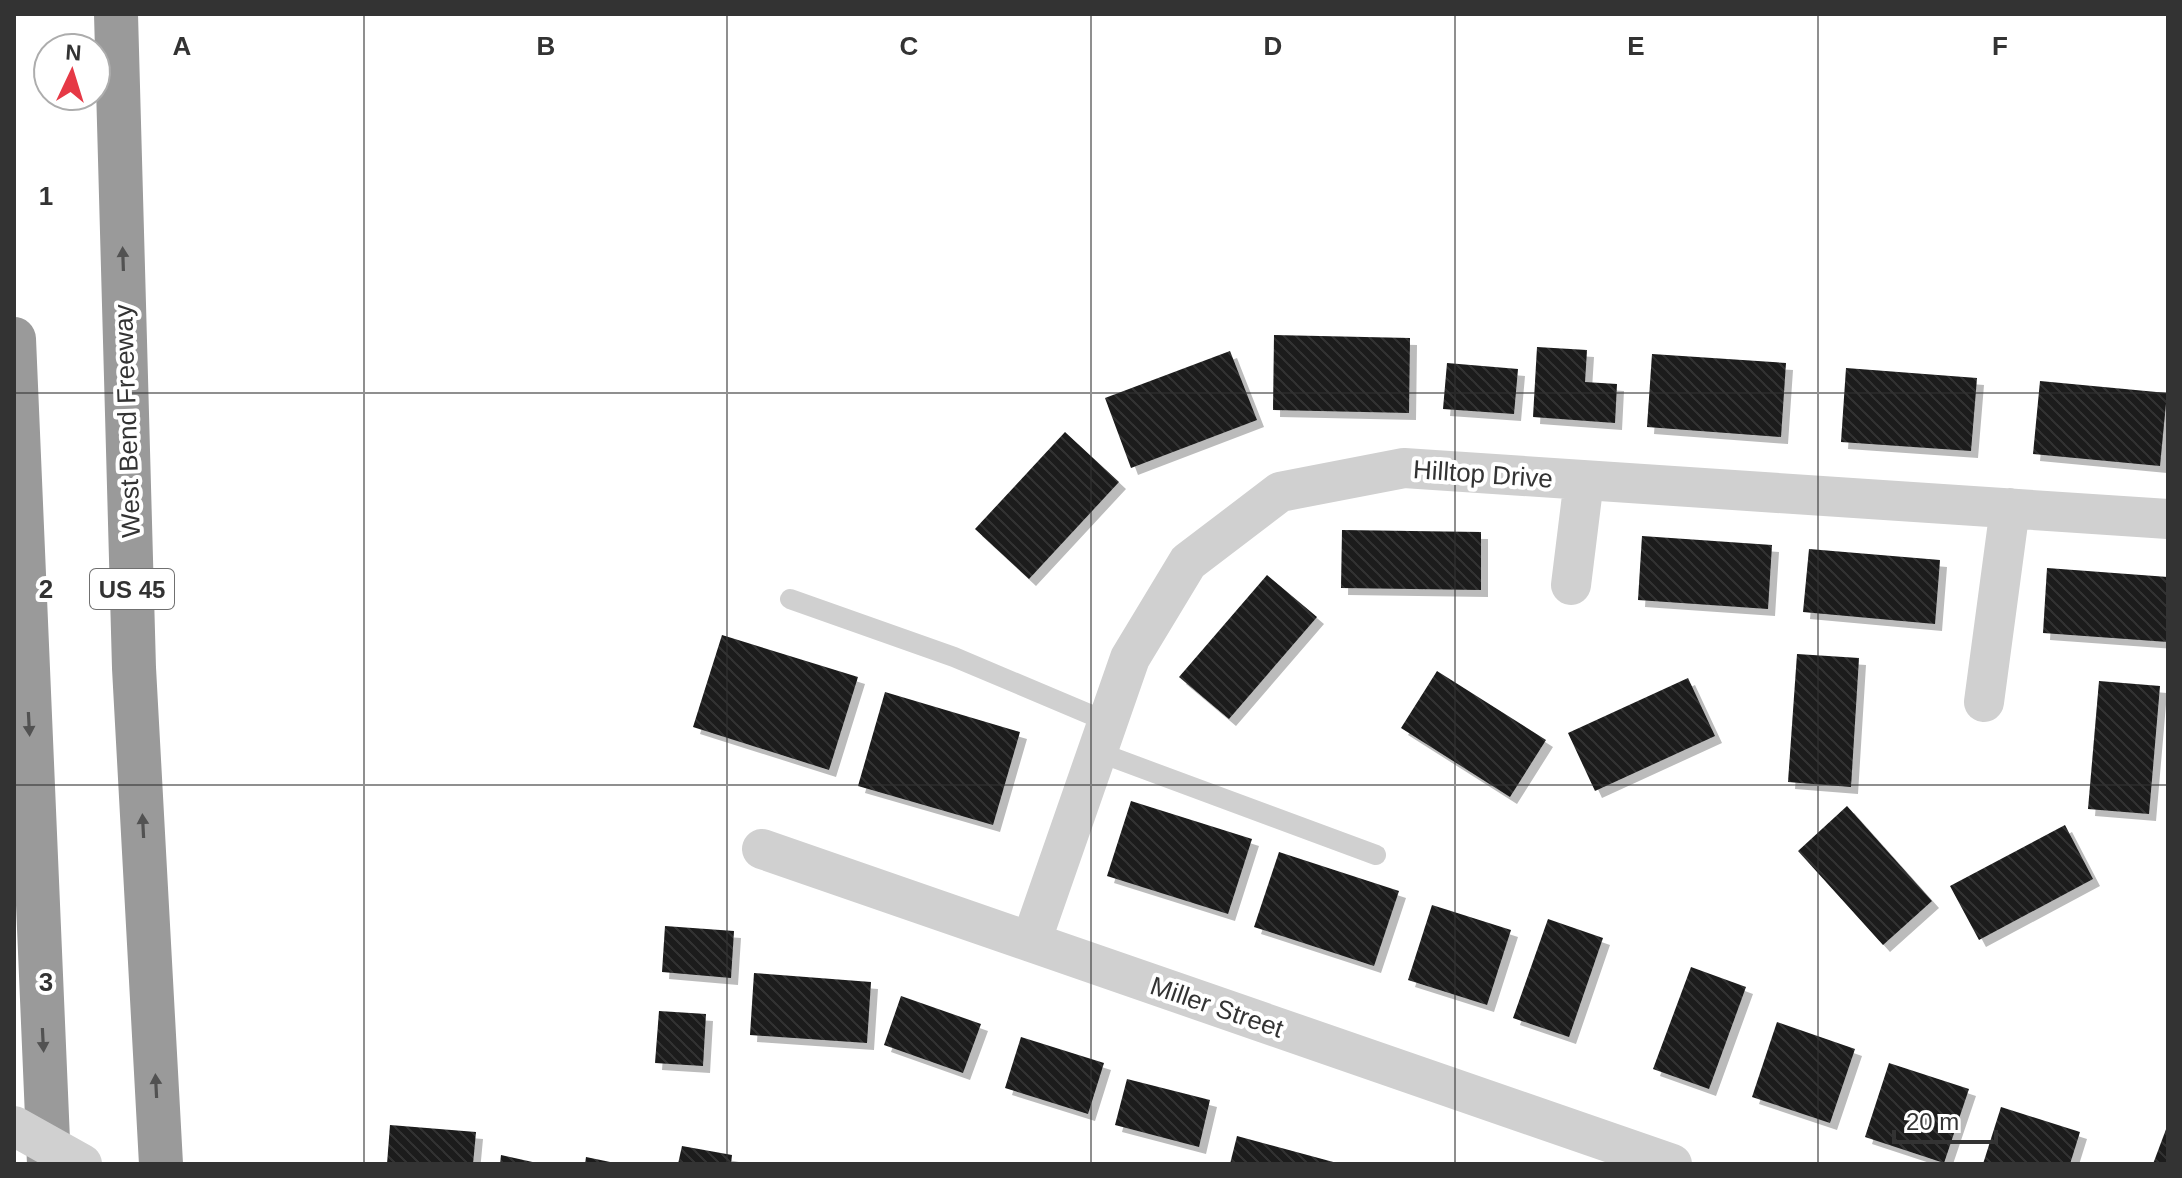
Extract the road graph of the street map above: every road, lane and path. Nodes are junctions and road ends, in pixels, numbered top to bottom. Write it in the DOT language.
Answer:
graph roads {
  1 [pos="116,14"];
  2 [pos="14,339"];
  3 [pos="1584,480"];
  4 [pos="2010,508"];
  5 [pos="2168,519"];
  6 [pos="1571,585"];
  7 [pos="790,599"];
  8 [pos="1984,702"];
  9 [pos="1103,737"];
  10 [pos="762,849"];
  11 [pos="1376,855"];
  12 [pos="1031,942"];
  13 [pos="14,1126"];
  14 [pos="49,1164"];
  15 [pos="82,1164"];
  16 [pos="161,1164"];
  17 [pos="1672,1164"];
  16 -- 1 [label="highway, West Bend Freeway / US 45, one-way"];
  2 -- 14 [label="highway, one-way"];
  3 -- 4 [label="street, Hilltop Drive"];
  3 -- 6 [label="street"];
  3 -- 9 [label="street, Hilltop Drive"];
  4 -- 5 [label="street, Hilltop Drive"];
  4 -- 8 [label="street"];
  7 -- 9 [label="lane"];
  9 -- 11 [label="lane"];
  9 -- 12 [label="street, Hilltop Drive"];
  10 -- 12 [label="street, Miller Street"];
  12 -- 17 [label="street, Miller Street"];
  13 -- 15 [label="street, bridge"];
}
